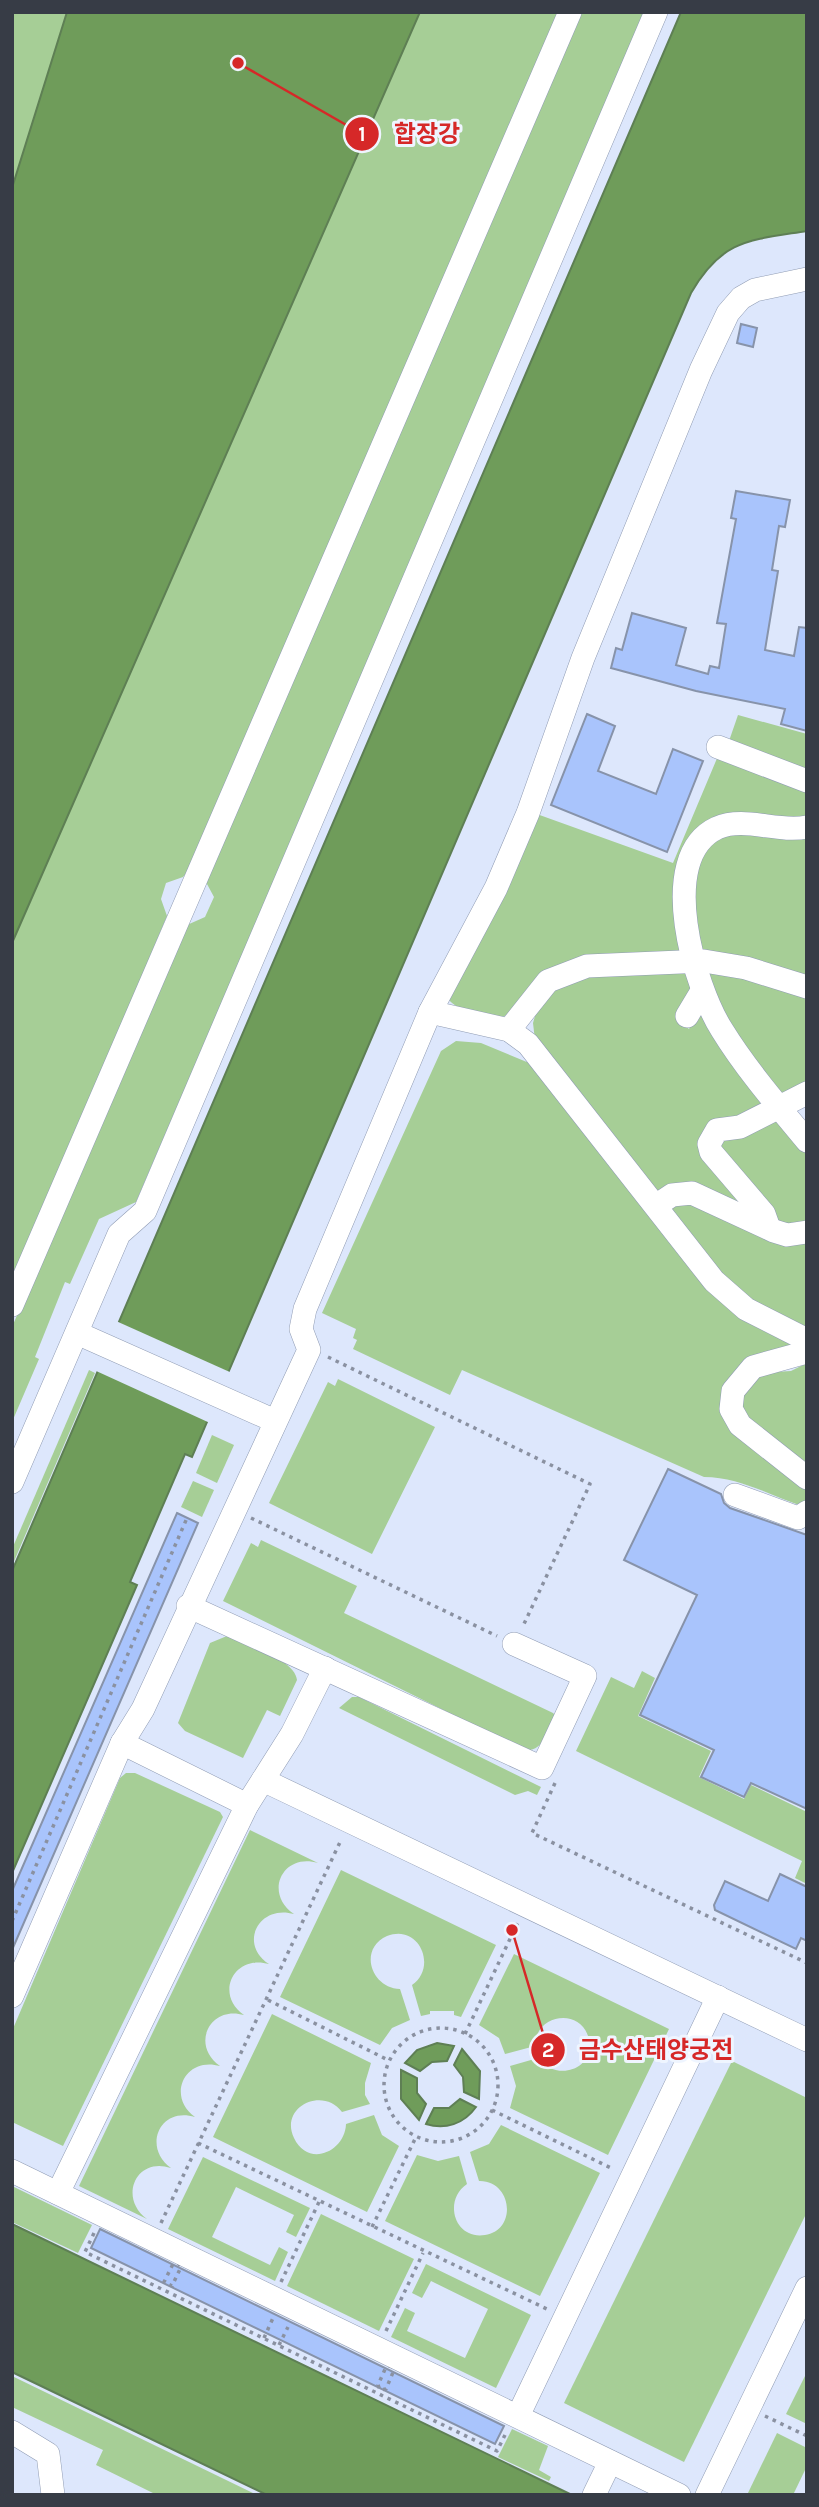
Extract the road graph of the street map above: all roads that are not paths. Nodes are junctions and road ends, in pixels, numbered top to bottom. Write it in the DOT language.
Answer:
graph roads {
  1 [pos="570,12"];
  2 [pos="656,12"];
  3 [pos="807,279"];
  4 [pos="718,747"];
  5 [pos="807,781"];
  6 [pos="807,827"];
  7 [pos="693,961"];
  8 [pos="807,987"];
  9 [pos="702,991"];
  10 [pos="430,1012"];
  11 [pos="687,1016"];
  12 [pos="509,1030"];
  13 [pos="807,1093"];
  14 [pos="781,1108"];
  15 [pos="807,1141"];
  16 [pos="657,1205"];
  17 [pos="769,1228"];
  18 [pos="807,1232"];
  19 [pos="12,1305"];
  20 [pos="77,1333"];
  21 [pos="807,1340"];
  22 [pos="807,1352"];
  23 [pos="275,1421"];
  24 [pos="807,1478"];
  25 [pos="12,1482"];
  26 [pos="735,1494"];
  27 [pos="807,1513"];
  28 [pos="188,1606"];
  29 [pos="514,1644"];
  30 [pos="325,1668"];
  31 [pos="122,1742"];
  32 [pos="263,1780"];
  33 [pos="247,1805"];
  34 [pos="12,1996"];
  35 [pos="718,1997"];
  36 [pos="807,2040"];
  37 [pos="12,2171"];
  38 [pos="58,2193"];
  39 [pos="807,2288"];
  40 [pos="518,2416"];
  41 [pos="12,2432"];
  42 [pos="610,2462"];
  43 [pos="53,2495"];
  44 [pos="594,2495"];
  45 [pos="679,2495"];
  46 [pos="707,2495"];
  1 -- 19 [label="street"];
  2 -- 20 [label="street"];
  3 -- 10 [label="street"];
  4 -- 5 [label="street"];
  6 -- 7 [label="street"];
  7 -- 8 [label="street"];
  7 -- 9 [label="street"];
  7 -- 12 [label="street"];
  9 -- 11 [label="street"];
  9 -- 14 [label="street"];
  10 -- 12 [label="street"];
  10 -- 23 [label="street"];
  12 -- 16 [label="street"];
  13 -- 14 [label="street"];
  14 -- 15 [label="street"];
  14 -- 17 [label="street"];
  16 -- 17 [label="street"];
  16 -- 21 [label="street"];
  17 -- 18 [label="street"];
  20 -- 23 [label="street"];
  20 -- 25 [label="street"];
  22 -- 24 [label="street"];
  23 -- 28 [label="street"];
  26 -- 27 [label="street"];
  28 -- 30 [label="street"];
  28 -- 31 [label="street"];
  29 -- 30 [label="street"];
  30 -- 32 [label="street"];
  31 -- 33 [label="street"];
  31 -- 34 [label="street"];
  32 -- 33 [label="street"];
  32 -- 35 [label="street"];
  33 -- 38 [label="street"];
  35 -- 36 [label="street"];
  35 -- 40 [label="street"];
  37 -- 38 [label="street"];
  38 -- 40 [label="street"];
  39 -- 46 [label="street"];
  40 -- 42 [label="street"];
  41 -- 43 [label="street"];
  42 -- 44 [label="street"];
  42 -- 45 [label="street"];
}
